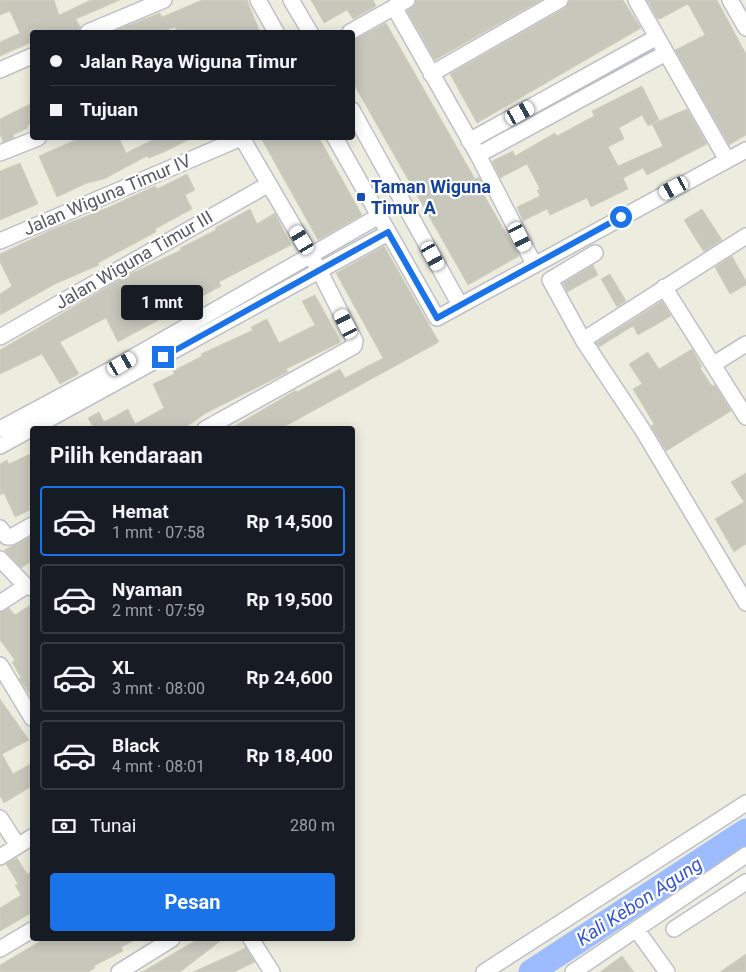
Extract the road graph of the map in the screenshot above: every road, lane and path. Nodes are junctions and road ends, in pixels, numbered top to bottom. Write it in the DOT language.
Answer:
graph roads {
  1 [pos="164,0"];
  2 [pos="258,0"];
  3 [pos="291,0"];
  4 [pos="560,0"];
  5 [pos="636,0"];
  6 [pos="730,0"];
  7 [pos="400,4"];
  8 [pos="746,28"];
  9 [pos="93,30"];
  10 [pos="275,30"];
  11 [pos="309,30"];
  12 [pos="354,30"];
  13 [pos="657,37"];
  14 [pos="666,53"];
  15 [pos="30,57"];
  16 [pos="0,70"];
  17 [pos="431,74"];
  18 [pos="355,115"];
  19 [pos="33,140"];
  20 [pos="236,140"];
  21 [pos="242,140"];
  22 [pos="335,140"];
  23 [pos="469,141"];
  24 [pos="746,150"];
  25 [pos="0,153"];
  26 [pos="478,155"];
  27 [pos="727,160"];
  28 [pos="269,184"];
  29 [pos="379,216"];
  30 [pos="388,232"];
  31 [pos="746,236"];
  32 [pos="0,241"];
  33 [pos="595,253"];
  34 [pos="310,254"];
  35 [pos="534,264"];
  36 [pos="320,270"];
  37 [pos="664,287"];
  38 [pos="460,305"];
  39 [pos="0,336"];
  40 [pos="584,340"];
  41 [pos="746,344"];
  42 [pos="714,364"];
  43 [pos="125,370"];
  44 [pos="746,418"];
  45 [pos="33,426"];
  46 [pos="211,426"];
  47 [pos="30,428"];
  48 [pos="0,429"];
  49 [pos="0,446"];
  50 [pos="30,526"];
  51 [pos="0,528"];
  52 [pos="0,560"];
  53 [pos="29,587"];
  54 [pos="0,603"];
  55 [pos="746,603"];
  56 [pos="0,665"];
  57 [pos="30,715"];
  58 [pos="746,803"];
  59 [pos="0,818"];
  60 [pos="30,838"];
  61 [pos="18,846"];
  62 [pos="746,855"];
  63 [pos="0,857"];
  64 [pos="746,882"];
  65 [pos="674,929"];
  66 [pos="637,930"];
  67 [pos="30,931"];
  68 [pos="169,941"];
  69 [pos="252,941"];
  70 [pos="0,949"];
  71 [pos="271,971"];
  72 [pos="119,972"];
  73 [pos="484,972"];
  74 [pos="573,972"];
  75 [pos="667,972"];
  1 -- 9 [label="street"];
  2 -- 10 [label="street"];
  3 -- 11 [label="street"];
  4 -- 17 [label="street"];
  5 -- 13 [label="street"];
  6 -- 8 [label="street"];
  7 -- 12 [label="street"];
  7 -- 17 [label="street"];
  13 -- 14 [label="street"];
  13 -- 23 [label="street"];
  14 -- 26 [label="street"];
  14 -- 27 [label="street"];
  15 -- 16 [label="street"];
  17 -- 23 [label="street"];
  18 -- 38 [label="street"];
  19 -- 25 [label="street"];
  20 -- 32 [label="street, Jalan Wiguna Timur IV"];
  21 -- 28 [label="street"];
  22 -- 29 [label="street"];
  23 -- 26 [label="street"];
  24 -- 27 [label="street"];
  26 -- 35 [label="street"];
  27 -- 35 [label="street"];
  28 -- 34 [label="street"];
  28 -- 39 [label="street, Jalan Wiguna Timur III"];
  29 -- 30 [label="street"];
  29 -- 34 [label="street"];
  30 -- 36 [label="street"];
  30 -- 38 [label="street"];
  31 -- 37 [label="street"];
  33 -- 40 [label="street"];
  34 -- 36 [label="street"];
  34 -- 43 [label="street"];
  35 -- 38 [label="street"];
  36 -- 43 [label="street"];
  36 -- 46 [label="street"];
  37 -- 40 [label="street"];
  37 -- 42 [label="street"];
  40 -- 55 [label="street"];
  41 -- 42 [label="street"];
  42 -- 44 [label="street"];
  43 -- 45 [label="street"];
  43 -- 48 [label="street"];
  47 -- 49 [label="street"];
  50 -- 51 [label="street"];
  52 -- 53 [label="street"];
  53 -- 54 [label="street"];
  56 -- 57 [label="street"];
  58 -- 73 [label="street"];
  59 -- 61 [label="street"];
  60 -- 61 [label="street"];
  61 -- 63 [label="street"];
  62 -- 66 [label="street"];
  64 -- 65 [label="street"];
  66 -- 74 [label="street"];
  66 -- 75 [label="street"];
  67 -- 70 [label="street"];
  68 -- 72 [label="street"];
  69 -- 71 [label="street"];
}
